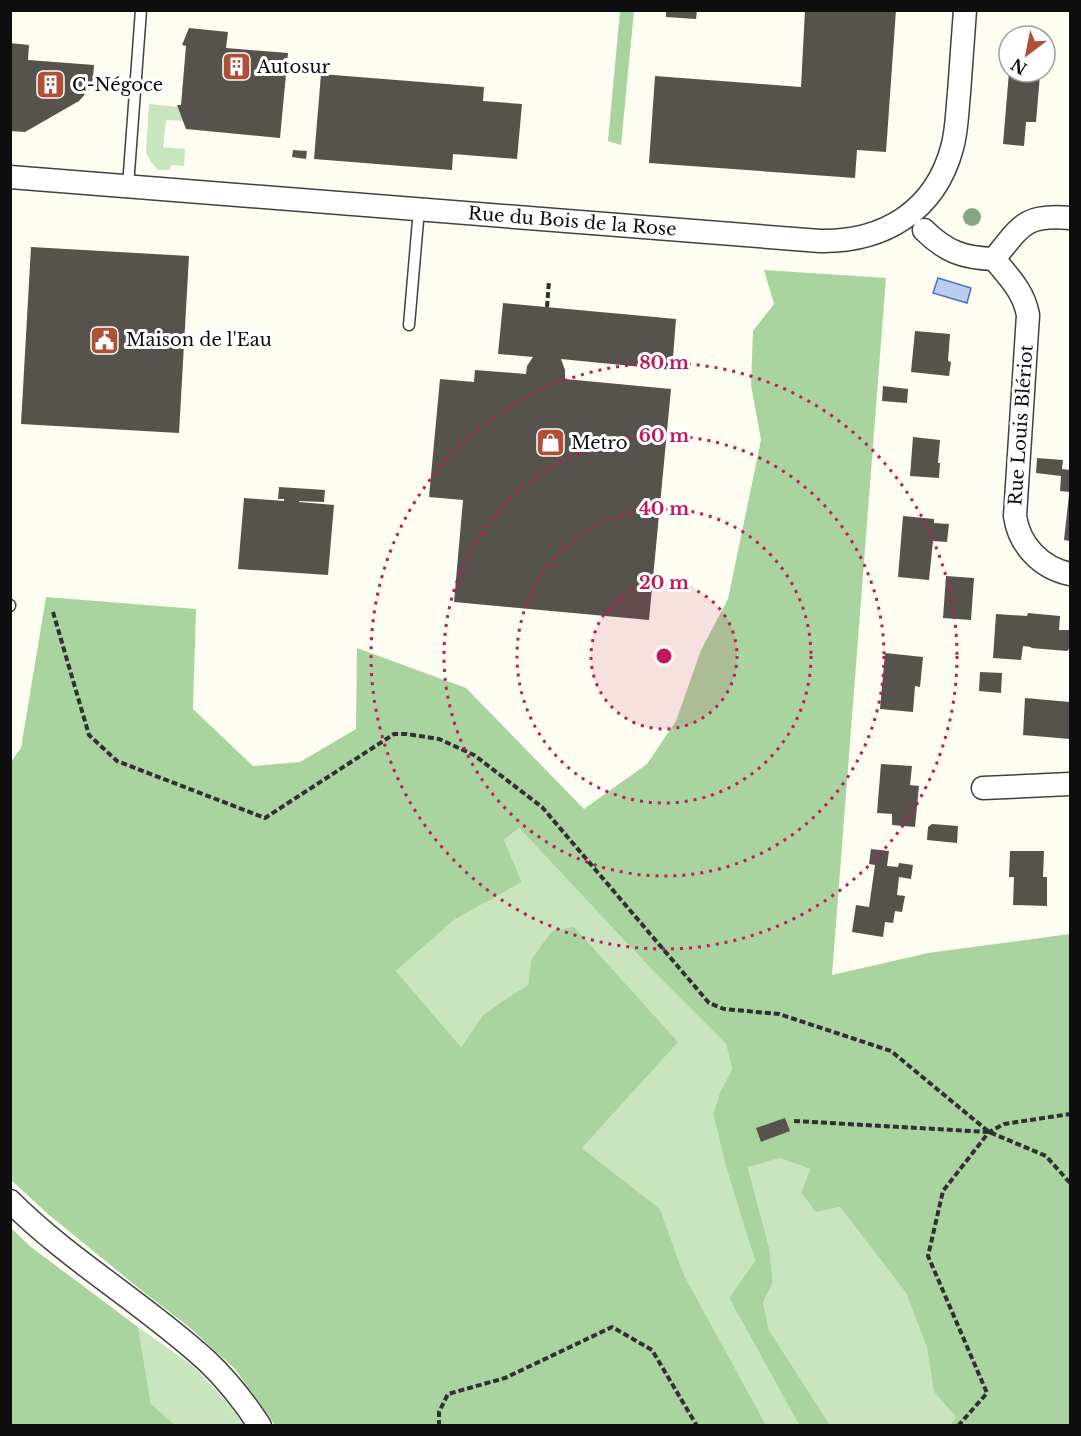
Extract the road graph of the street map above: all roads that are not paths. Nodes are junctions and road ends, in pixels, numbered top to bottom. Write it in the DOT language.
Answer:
graph roads {
  1 [pos="141,10"];
  2 [pos="965,10"];
  3 [pos="10,177"];
  4 [pos="128,186"];
  5 [pos="419,209"];
  6 [pos="1071,218"];
  7 [pos="924,230"];
  8 [pos="994,259"];
  9 [pos="409,324"];
  10 [pos="1071,574"];
  11 [pos="1071,784"];
  12 [pos="983,788"];
  13 [pos="10,1202"];
  14 [pos="260,1425"];
  1 -- 4 [label="lane"];
  2 -- 5 [label="street, Rue du Bois de la Rose"];
  3 -- 4 [label="street, Rue du Bois de la Rose"];
  4 -- 5 [label="street, Rue du Bois de la Rose"];
  5 -- 9 [label="lane"];
  6 -- 8 [label="street"];
  7 -- 8 [label="street"];
  8 -- 10 [label="street, Rue Louis Blériot"];
  11 -- 12 [label="street"];
  13 -- 14 [label="street"];
}
